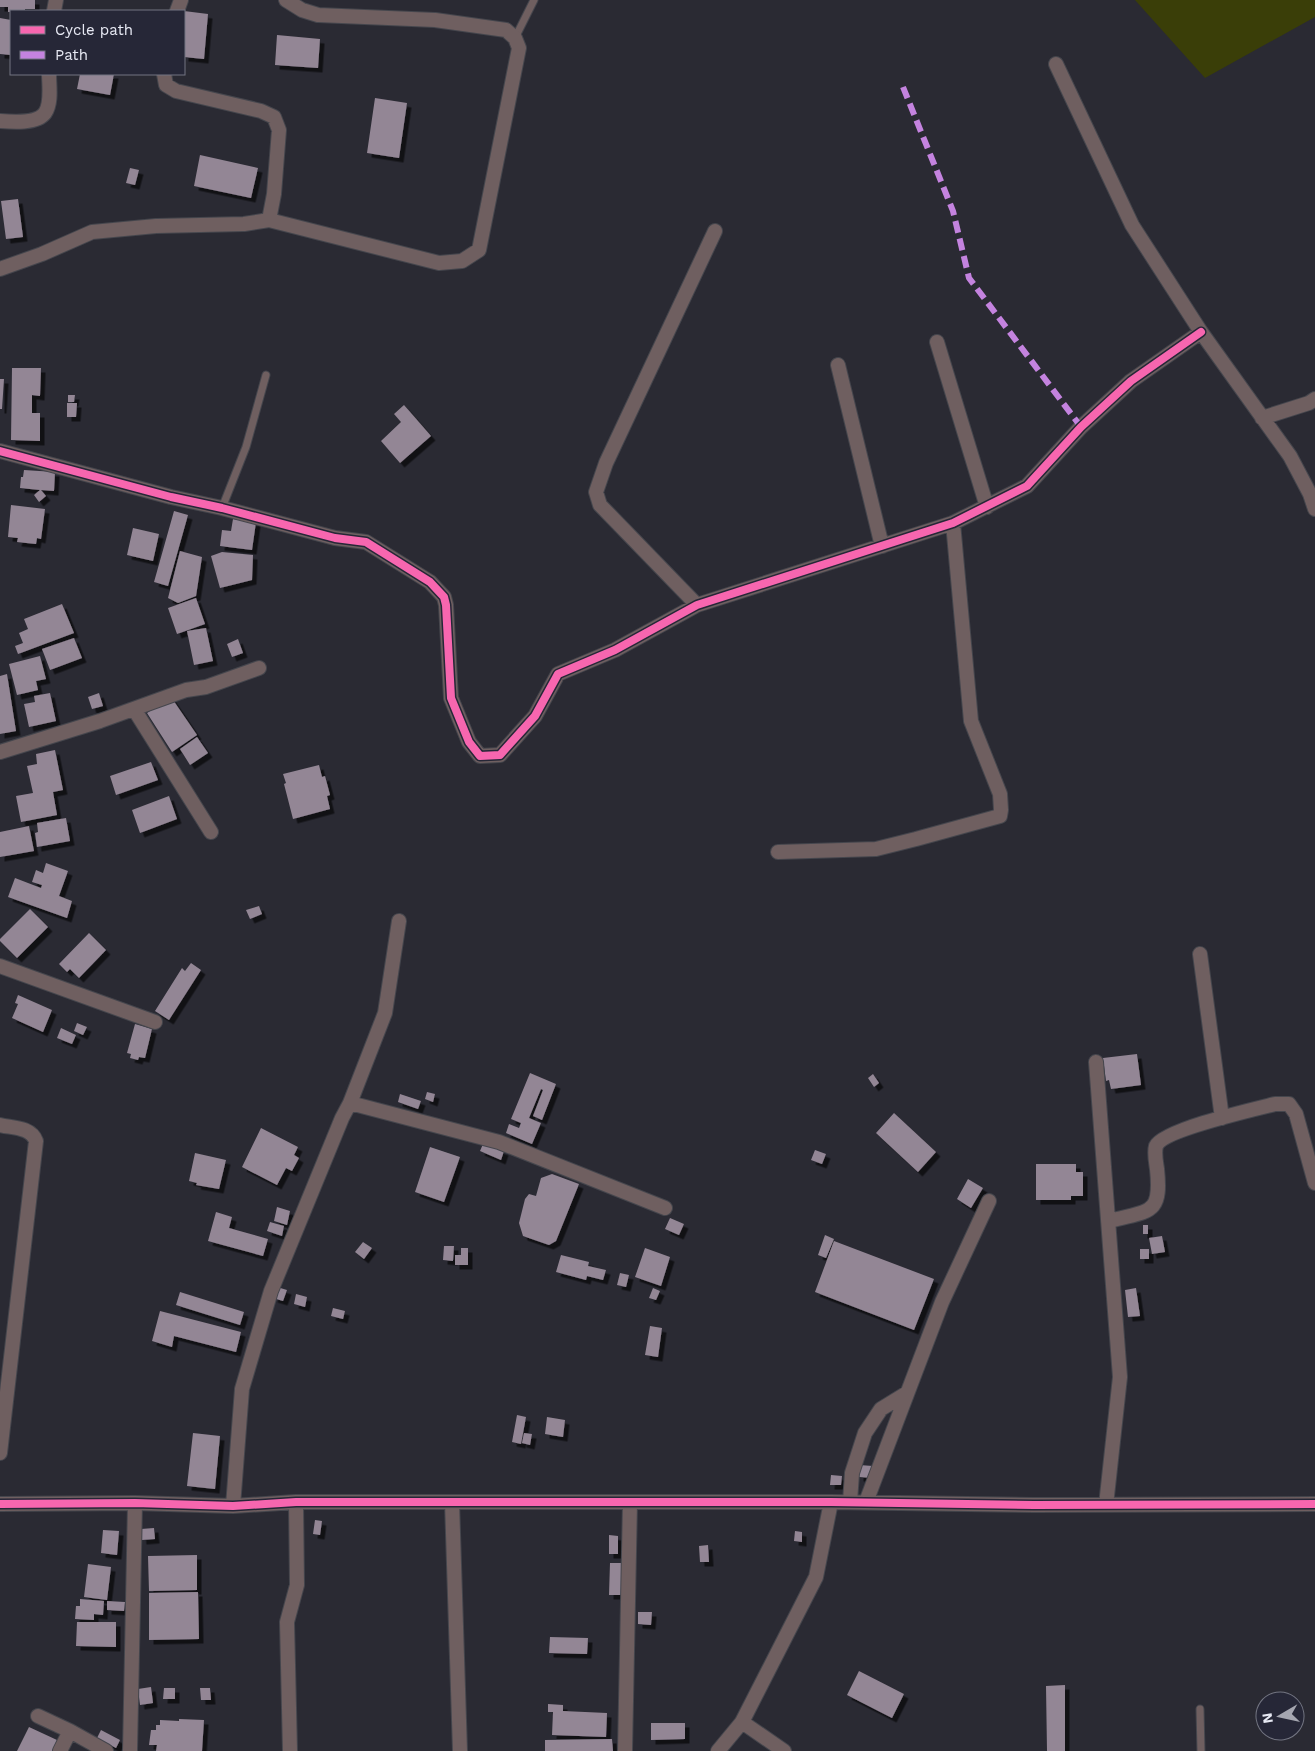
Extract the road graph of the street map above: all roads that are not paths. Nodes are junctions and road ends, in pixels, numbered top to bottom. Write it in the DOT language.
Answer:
graph roads {
  1 [pos="286,0"];
  2 [pos="534,0"];
  3 [pos="515,38"];
  4 [pos="1056,64"];
  5 [pos="49,75"];
  6 [pos="164,75"];
  7 [pos="0,121"];
  8 [pos="268,220"];
  9 [pos="715,231"];
  10 [pos="0,269"];
  11 [pos="1201,332"];
  12 [pos="937,342"];
  13 [pos="838,365"];
  14 [pos="266,375"];
  15 [pos="1315,399"];
  16 [pos="1262,418"];
  17 [pos="0,451"];
  18 [pos="987,507"];
  19 [pos="222,508"];
  20 [pos="1315,508"];
  21 [pos="953,523"];
  22 [pos="882,546"];
  23 [pos="697,605"];
  24 [pos="259,668"];
  25 [pos="134,709"];
  26 [pos="0,752"];
  27 [pos="211,832"];
  28 [pos="778,852"];
  29 [pos="399,922"];
  30 [pos="1200,954"];
  31 [pos="0,966"];
  32 [pos="155,1022"];
  33 [pos="1096,1062"];
  34 [pos="350,1103"];
  35 [pos="1222,1118"];
  36 [pos="0,1125"];
  37 [pos="1315,1183"];
  38 [pos="989,1201"];
  39 [pos="665,1208"];
  40 [pos="1110,1221"];
  41 [pos="907,1393"];
  42 [pos="0,1453"];
  43 [pos="296,1502"];
  44 [pos="452,1502"];
  45 [pos="630,1502"];
  46 [pos="831,1502"];
  47 [pos="850,1502"];
  48 [pos="866,1502"];
  49 [pos="135,1503"];
  50 [pos="0,1504"];
  51 [pos="1315,1504"];
  52 [pos="1106,1505"];
  53 [pos="233,1506"];
  54 [pos="1200,1708"];
  55 [pos="38,1716"];
  56 [pos="742,1722"];
  57 [pos="70,1731"];
  58 [pos="60,1751"];
  59 [pos="106,1751"];
  60 [pos="130,1751"];
  61 [pos="290,1751"];
  62 [pos="460,1751"];
  63 [pos="625,1751"];
  64 [pos="718,1751"];
  65 [pos="784,1751"];
  66 [pos="1201,1751"];
  1 -- 3 [label="street"];
  2 -- 3 [label="lane"];
  3 -- 8 [label="street"];
  4 -- 11 [label="street"];
  5 -- 7 [label="street"];
  6 -- 8 [label="street"];
  8 -- 10 [label="street"];
  9 -- 23 [label="street"];
  11 -- 16 [label="street"];
  11 -- 18 [label="street"];
  12 -- 18 [label="street"];
  13 -- 22 [label="street"];
  14 -- 19 [label="lane"];
  15 -- 16 [label="street"];
  16 -- 20 [label="street"];
  17 -- 19 [label="street"];
  18 -- 21 [label="street"];
  19 -- 23 [label="street"];
  21 -- 22 [label="street"];
  21 -- 28 [label="street"];
  22 -- 23 [label="street"];
  24 -- 25 [label="street"];
  25 -- 26 [label="street"];
  25 -- 27 [label="street"];
  29 -- 34 [label="street"];
  30 -- 35 [label="street"];
  31 -- 32 [label="street"];
  33 -- 40 [label="street"];
  34 -- 39 [label="street"];
  34 -- 53 [label="street"];
  35 -- 37 [label="street"];
  35 -- 40 [label="street"];
  36 -- 42 [label="street"];
  38 -- 41 [label="street"];
  40 -- 52 [label="street"];
  41 -- 47 [label="street"];
  41 -- 48 [label="street"];
  43 -- 44 [label="street"];
  43 -- 53 [label="street"];
  43 -- 61 [label="street"];
  44 -- 45 [label="street"];
  44 -- 62 [label="street"];
  45 -- 46 [label="street"];
  45 -- 63 [label="street"];
  46 -- 47 [label="street"];
  46 -- 56 [label="street"];
  47 -- 48 [label="street"];
  48 -- 52 [label="street"];
  49 -- 50 [label="street"];
  49 -- 53 [label="street"];
  49 -- 60 [label="street"];
  51 -- 52 [label="street"];
  54 -- 66 [label="lane"];
  55 -- 57 [label="street"];
  56 -- 64 [label="street"];
  56 -- 65 [label="street"];
  57 -- 58 [label="street"];
  57 -- 59 [label="street"];
}
